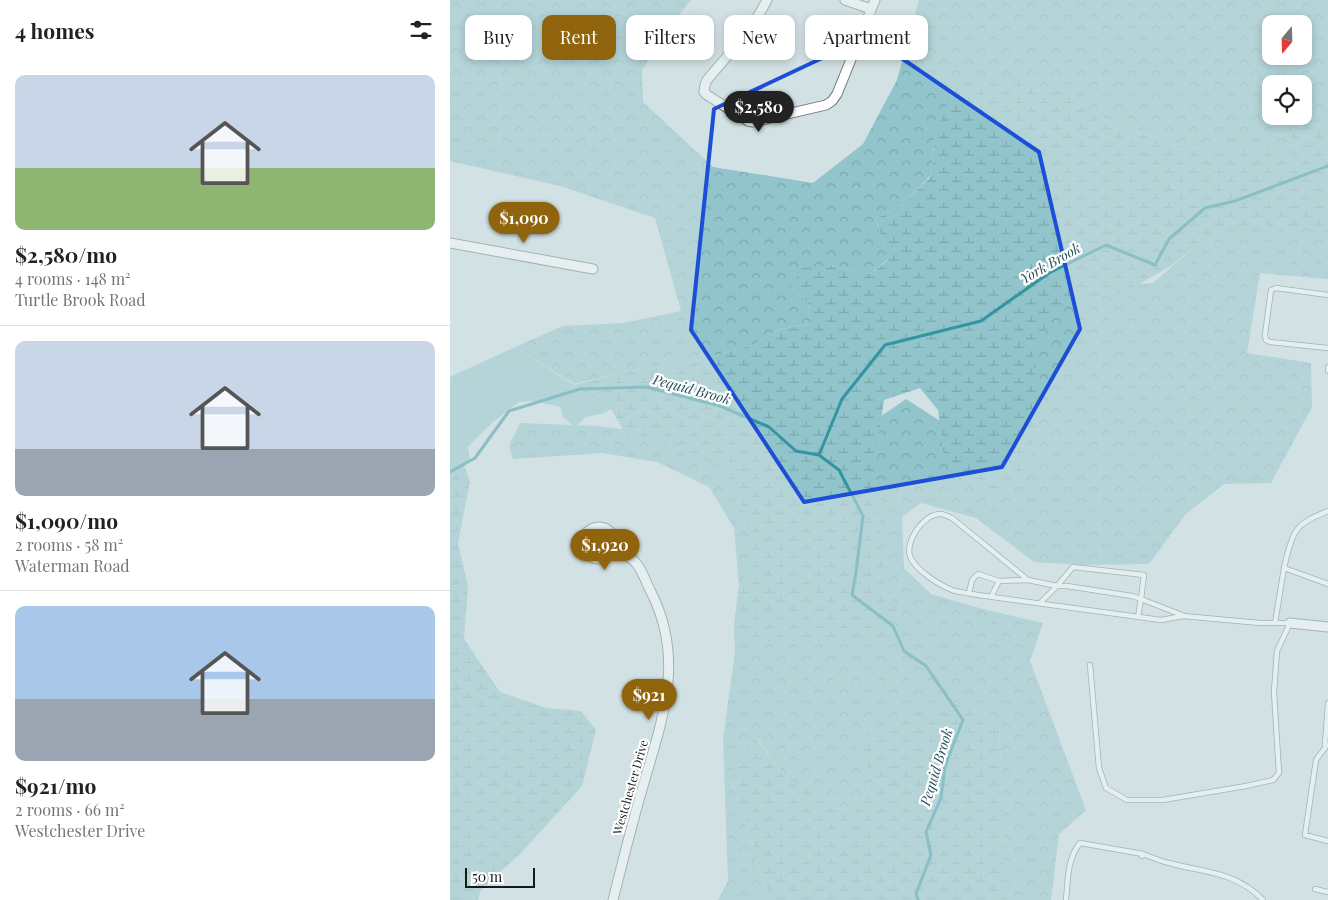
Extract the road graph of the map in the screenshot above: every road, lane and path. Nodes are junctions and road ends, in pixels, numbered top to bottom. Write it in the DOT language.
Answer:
graph roads {
  1 [pos="766,0"];
  2 [pos="845,0"];
  3 [pos="875,0"];
  4 [pos="871,9"];
  5 [pos="450,243"];
  6 [pos="593,269"];
  7 [pos="1328,294"];
  8 [pos="1328,348"];
  9 [pos="1328,367"];
  10 [pos="1328,371"];
  11 [pos="1328,511"];
  12 [pos="615,546"];
  13 [pos="1284,568"];
  14 [pos="1028,580"];
  15 [pos="999,581"];
  16 [pos="1328,584"];
  17 [pos="1057,586"];
  18 [pos="969,593"];
  19 [pos="991,597"];
  20 [pos="1141,599"];
  21 [pos="1040,603"];
  22 [pos="1183,616"];
  23 [pos="1138,617"];
  24 [pos="1275,623"];
  25 [pos="1290,623"];
  26 [pos="1328,627"];
  27 [pos="1090,665"];
  28 [pos="1328,703"];
  29 [pos="1327,745"];
  30 [pos="1328,841"];
  31 [pos="1315,889"];
  32 [pos="1328,892"];
  33 [pos="613,900"];
  34 [pos="1066,900"];
  35 [pos="1263,900"];
  1 -- 4 [label="street"];
  2 -- 4 [label="street"];
  3 -- 4 [label="street"];
  5 -- 6 [label="street"];
  7 -- 8 [label="lane"];
  9 -- 10 [label="lane"];
  11 -- 13 [label="lane"];
  12 -- 33 [label="street, Westchester Drive"];
  13 -- 16 [label="lane"];
  13 -- 24 [label="lane"];
  14 -- 15 [label="lane"];
  14 -- 17 [label="lane"];
  14 -- 18 [label="lane"];
  15 -- 18 [label="lane"];
  15 -- 19 [label="lane"];
  17 -- 20 [label="lane"];
  17 -- 20 [label="lane"];
  17 -- 21 [label="lane"];
  18 -- 19 [label="lane"];
  19 -- 21 [label="lane"];
  20 -- 22 [label="lane"];
  20 -- 23 [label="lane"];
  21 -- 23 [label="lane"];
  22 -- 23 [label="lane"];
  22 -- 24 [label="lane"];
  24 -- 25 [label="lane"];
  25 -- 26 [label="street"];
  25 -- 27 [label="lane"];
  28 -- 29 [label="lane"];
  29 -- 30 [label="lane"];
  31 -- 32 [label="lane"];
  34 -- 35 [label="lane"];
}
